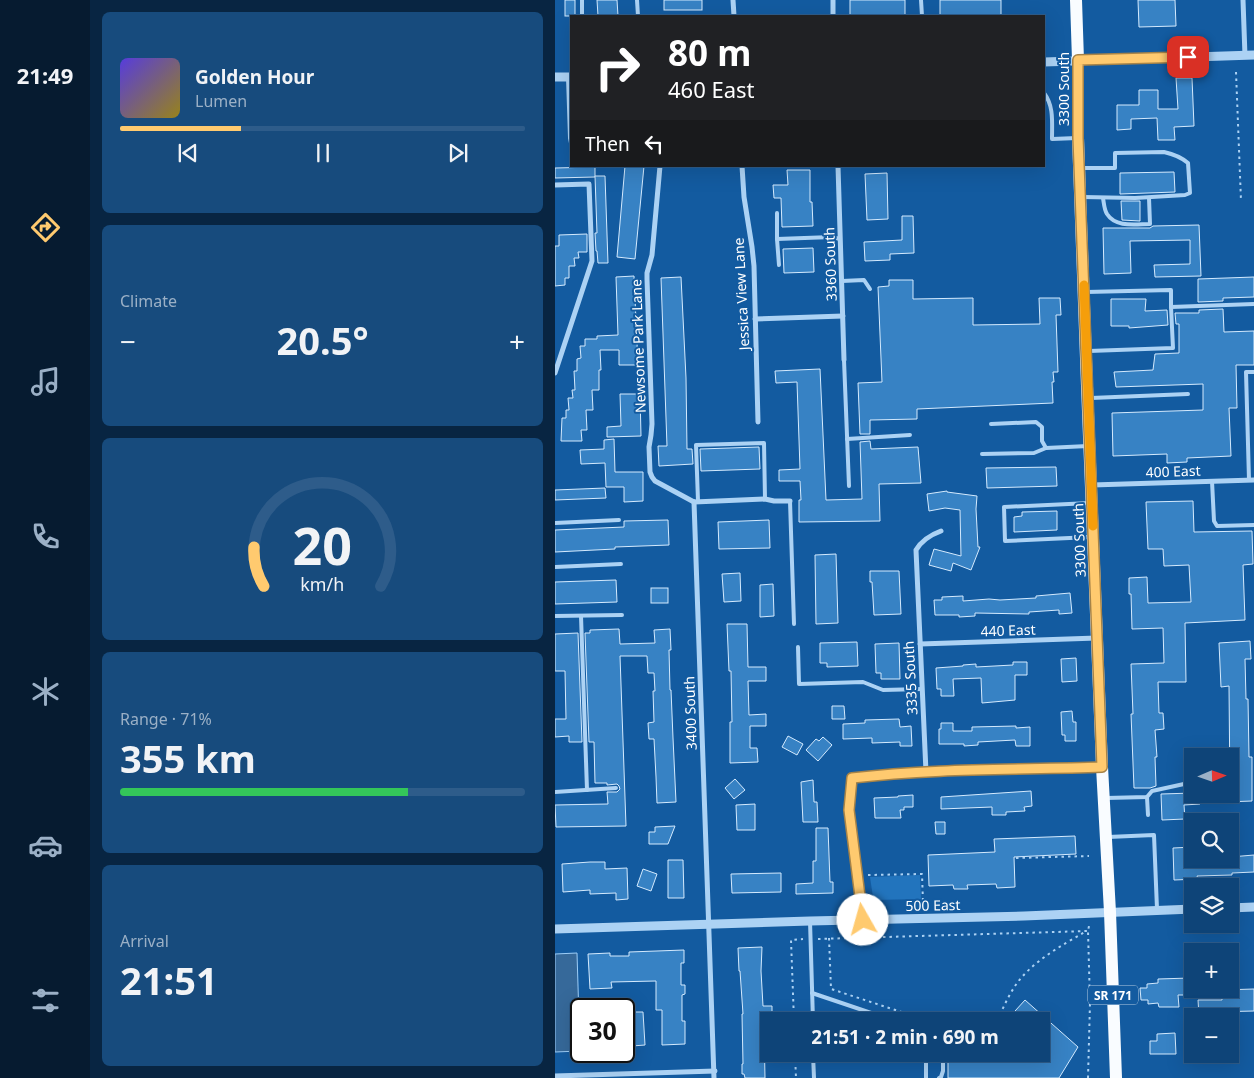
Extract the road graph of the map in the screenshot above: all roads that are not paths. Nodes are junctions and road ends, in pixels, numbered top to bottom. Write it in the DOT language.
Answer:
graph roads {
  1 [pos="582,0"];
  2 [pos="637,0"];
  3 [pos="733,0"];
  4 [pos="833,0"];
  5 [pos="921,0"];
  6 [pos="1076,0"];
  7 [pos="1243,0"];
  8 [pos="582,15"];
  9 [pos="637,15"];
  10 [pos="734,15"];
  11 [pos="833,15"];
  12 [pos="922,15"];
  13 [pos="1249,56"];
  14 [pos="1078,60"];
  15 [pos="1045,62"];
  16 [pos="555,77"];
  17 [pos="570,77"];
  18 [pos="1045,94"];
  19 [pos="570,138"];
  20 [pos="1078,138"];
  21 [pos="660,167"];
  22 [pos="742,167"];
  23 [pos="838,167"];
  24 [pos="1079,168"];
  25 [pos="555,185"];
  26 [pos="1081,197"];
  27 [pos="1103,198"];
  28 [pos="1149,198"];
  29 [pos="777,213"];
  30 [pos="777,239"];
  31 [pos="840,239"];
  32 [pos="779,264"];
  33 [pos="842,281"];
  34 [pos="870,289"];
  35 [pos="1084,292"];
  36 [pos="1254,304"];
  37 [pos="1171,307"];
  38 [pos="843,316"];
  39 [pos="755,319"];
  40 [pos="1086,351"];
  41 [pos="844,360"];
  42 [pos="1254,372"];
  43 [pos="555,373"];
  44 [pos="1188,394"];
  45 [pos="1088,398"];
  46 [pos="758,422"];
  47 [pos="991,424"];
  48 [pos="910,435"];
  49 [pos="847,438"];
  50 [pos="1090,446"];
  51 [pos="1248,447"];
  52 [pos="1254,447"];
  53 [pos="1046,448"];
  54 [pos="982,454"];
  55 [pos="1251,480"];
  56 [pos="1212,481"];
  57 [pos="1092,485"];
  58 [pos="849,486"];
  59 [pos="765,498"];
  60 [pos="790,501"];
  61 [pos="696,502"];
  62 [pos="1092,503"];
  63 [pos="619,520"];
  64 [pos="555,523"];
  65 [pos="1254,525"];
  66 [pos="941,531"];
  67 [pos="1094,537"];
  68 [pos="621,564"];
  69 [pos="555,567"];
  70 [pos="623,615"];
  71 [pos="555,616"];
  72 [pos="581,616"];
  73 [pos="794,624"];
  74 [pos="1097,638"];
  75 [pos="920,644"];
  76 [pos="798,647"];
  77 [pos="922,689"];
  78 [pos="1102,767"];
  79 [pos="926,772"];
  80 [pos="1184,784"];
  81 [pos="617,788"];
  82 [pos="587,790"];
  83 [pos="555,792"];
  84 [pos="1147,797"];
  85 [pos="1103,798"];
  86 [pos="1147,815"];
  87 [pos="1105,837"];
  88 [pos="1254,907"];
  89 [pos="1239,908"];
  90 [pos="1184,909"];
  91 [pos="1157,910"];
  92 [pos="1110,912"];
  93 [pos="863,920"];
  94 [pos="810,921"];
  95 [pos="709,924"];
  96 [pos="555,929"];
  97 [pos="812,993"];
  98 [pos="813,1012"];
  99 [pos="868,1012"];
  100 [pos="813,1062"];
  101 [pos="926,1062"];
  102 [pos="943,1062"];
  103 [pos="715,1072"];
  104 [pos="555,1076"];
  105 [pos="564,1077"];
  106 [pos="715,1078"];
  107 [pos="814,1078"];
  108 [pos="926,1078"];
  109 [pos="939,1078"];
  110 [pos="1116,1078"];
  1 -- 8 [label="lane"];
  2 -- 9 [label="lane"];
  3 -- 10 [label="street"];
  4 -- 11 [label="street"];
  5 -- 12 [label="lane"];
  6 -- 14 [label="main road, 3300 South / SR 171"];
  7 -- 13 [label="street"];
  13 -- 14 [label="street"];
  14 -- 15 [label="street"];
  14 -- 20 [label="main road, 3300 South / SR 171"];
  16 -- 17 [label="street"];
  17 -- 19 [label="lane"];
  18 -- 20 [label="lane"];
  20 -- 24 [label="main road, 3300 South / SR 171"];
  21 -- 61 [label="street, Newsome Park Lane"];
  22 -- 39 [label="street, Jessica View Lane"];
  23 -- 31 [label="street, 3360 South"];
  24 -- 26 [label="main road, 3300 South / SR 171"];
  24 -- 28 [label="lane"];
  25 -- 43 [label="street"];
  26 -- 27 [label="lane"];
  26 -- 35 [label="main road, 3300 South / SR 171"];
  27 -- 28 [label="lane"];
  27 -- 28 [label="lane"];
  29 -- 30 [label="lane"];
  30 -- 31 [label="lane"];
  30 -- 32 [label="lane"];
  31 -- 33 [label="street, 3360 South"];
  33 -- 34 [label="lane"];
  33 -- 38 [label="street, 3360 South"];
  35 -- 37 [label="lane"];
  35 -- 40 [label="main road, 3300 South / SR 171"];
  36 -- 37 [label="lane"];
  37 -- 40 [label="lane"];
  38 -- 39 [label="street"];
  38 -- 41 [label="street, 3360 South"];
  39 -- 46 [label="street, Jessica View Lane"];
  40 -- 45 [label="main road, 3300 South / SR 171"];
  41 -- 49 [label="lane"];
  42 -- 51 [label="lane"];
  44 -- 45 [label="lane"];
  45 -- 50 [label="main road, 3300 South / SR 171"];
  47 -- 53 [label="lane"];
  48 -- 49 [label="lane"];
  49 -- 58 [label="lane"];
  50 -- 53 [label="lane"];
  50 -- 57 [label="main road, 3300 South / SR 171"];
  51 -- 52 [label="lane"];
  51 -- 55 [label="lane"];
  53 -- 54 [label="lane"];
  55 -- 56 [label="street, 400 East"];
  56 -- 57 [label="street, 400 East"];
  56 -- 65 [label="lane"];
  57 -- 62 [label="main road, 3300 South / SR 171"];
  59 -- 60 [label="street"];
  59 -- 61 [label="street"];
  59 -- 61 [label="lane"];
  60 -- 73 [label="lane"];
  61 -- 95 [label="street, 3400 South"];
  62 -- 67 [label="main road, 3300 South / SR 171"];
  62 -- 67 [label="lane"];
  63 -- 64 [label="lane"];
  66 -- 75 [label="street, 3335 South"];
  67 -- 74 [label="main road, 3300 South / SR 171"];
  68 -- 69 [label="lane"];
  70 -- 72 [label="lane"];
  71 -- 72 [label="lane"];
  72 -- 82 [label="lane"];
  74 -- 75 [label="street, 440 East"];
  74 -- 78 [label="main road, 3300 South / SR 171"];
  75 -- 77 [label="street, 3335 South"];
  76 -- 77 [label="lane"];
  77 -- 79 [label="street, 3335 South"];
  78 -- 79 [label="street"];
  78 -- 85 [label="main road, 3300 South / SR 171"];
  79 -- 93 [label="street"];
  80 -- 84 [label="lane"];
  81 -- 82 [label="lane"];
  82 -- 83 [label="lane"];
  84 -- 85 [label="lane"];
  84 -- 86 [label="lane"];
  85 -- 87 [label="main road, 3300 South / SR 171"];
  87 -- 91 [label="lane"];
  87 -- 92 [label="main road, 3300 South / SR 171"];
  88 -- 89 [label="street"];
  90 -- 91 [label="street, 500 East"];
  91 -- 92 [label="street, 500 East"];
  92 -- 93 [label="street, 500 East"];
  92 -- 110 [label="main road, 3300 South / SR 171"];
  93 -- 94 [label="street, 500 East"];
  94 -- 95 [label="street, 500 East"];
  94 -- 97 [label="lane"];
  95 -- 96 [label="street, 500 East"];
  95 -- 103 [label="street, 3400 South"];
  97 -- 98 [label="lane"];
  97 -- 99 [label="lane"];
  100 -- 107 [label="lane"];
  101 -- 108 [label="lane"];
  102 -- 109 [label="lane"];
  103 -- 105 [label="street"];
  103 -- 106 [label="street, 3400 South"];
  104 -- 105 [label="street"];
}
